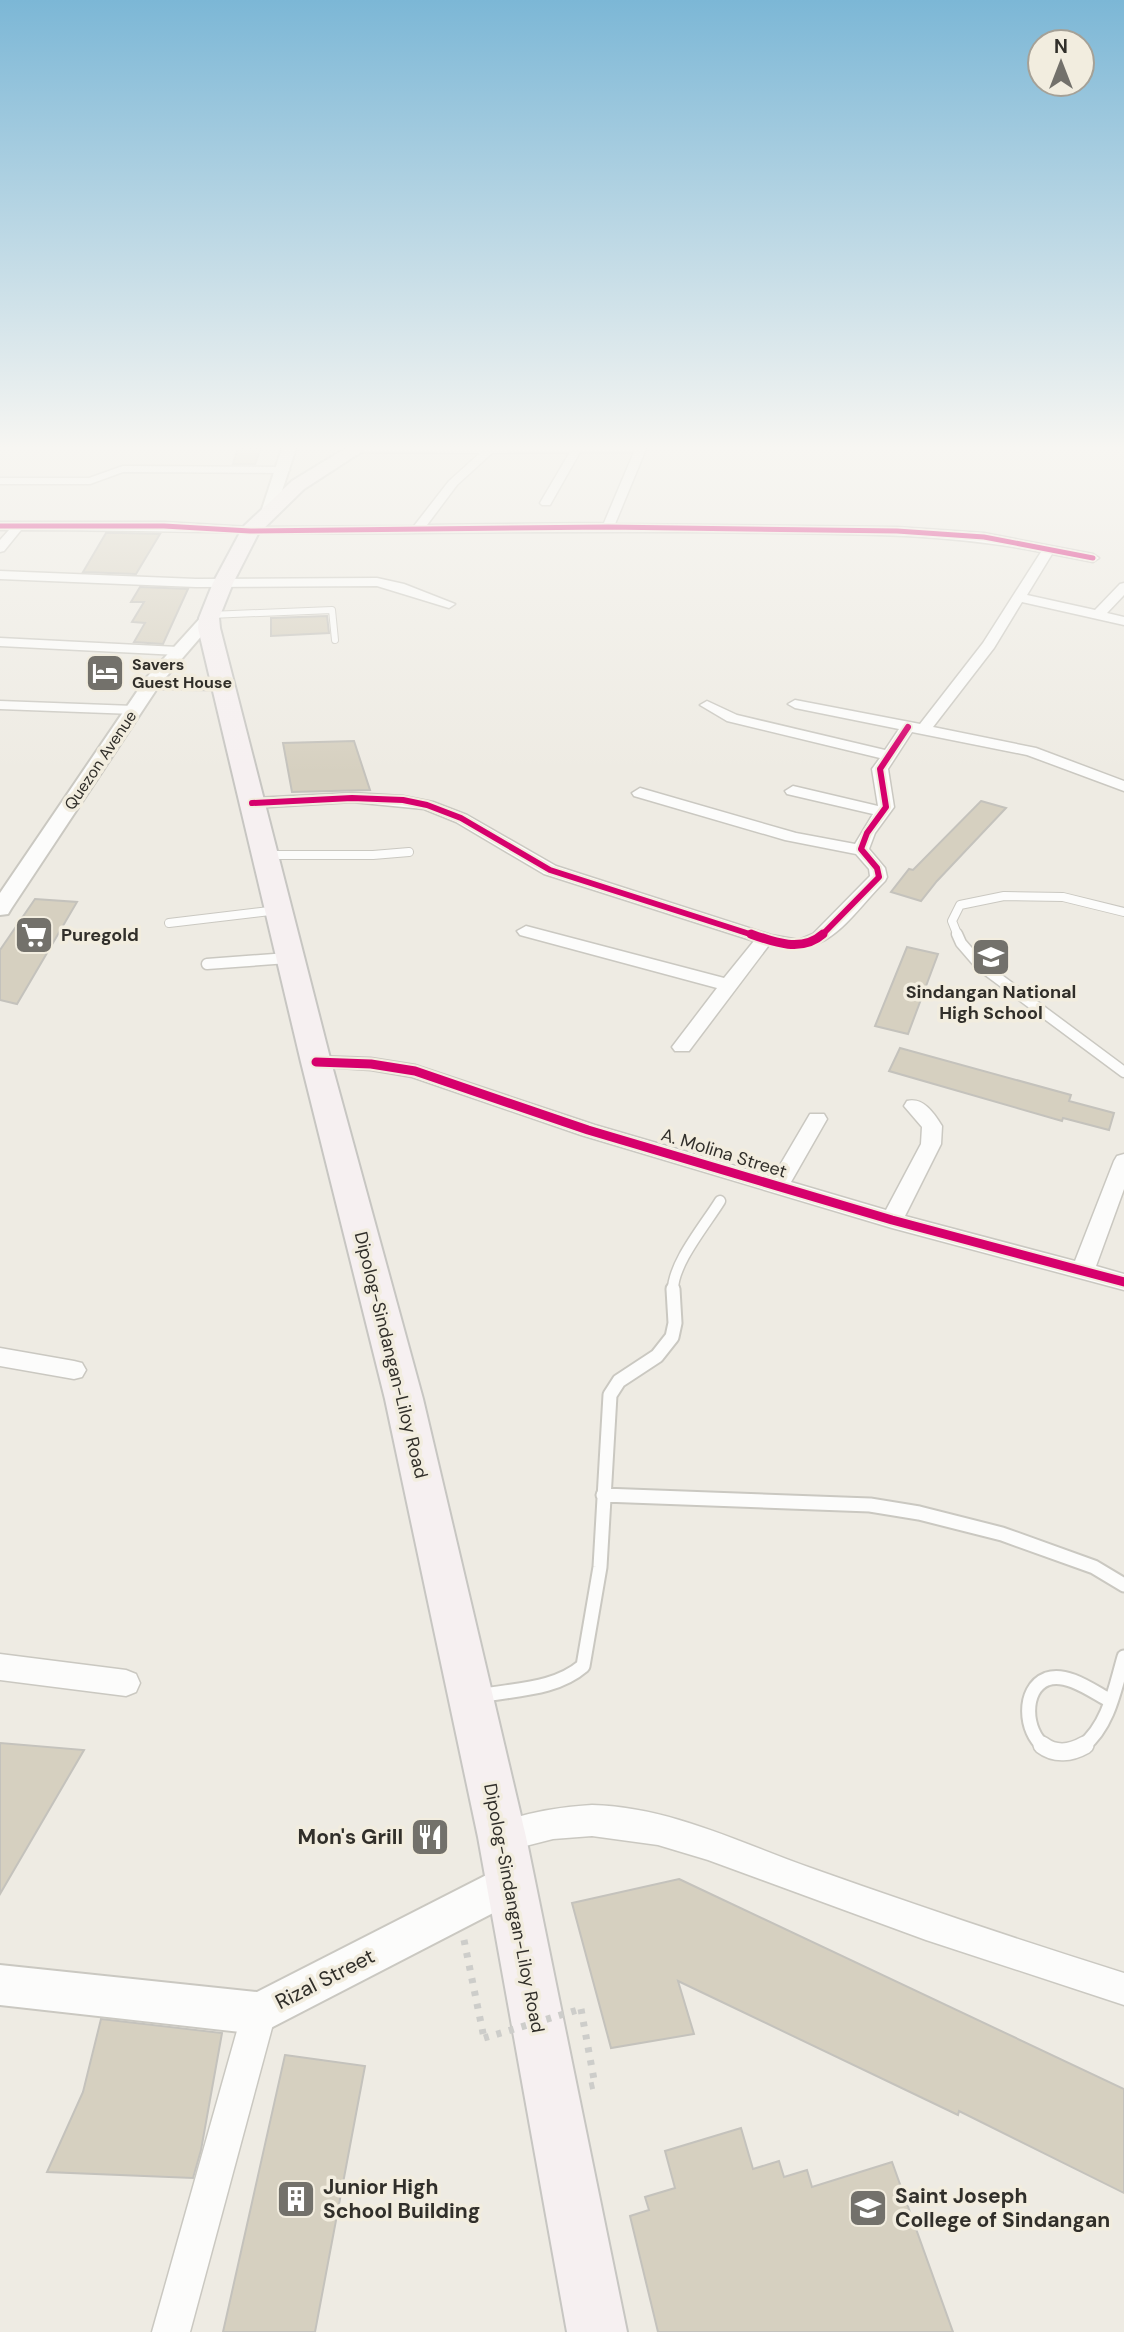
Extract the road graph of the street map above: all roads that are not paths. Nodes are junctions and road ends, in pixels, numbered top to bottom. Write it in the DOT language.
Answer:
graph roads {
  1 [pos="242,554"];
  2 [pos="1046,554"];
  3 [pos="1073,554"];
  4 [pos="1093,558"];
  5 [pos="0,575"];
  6 [pos="1124,587"];
  7 [pos="1018,597"];
  8 [pos="449,604"];
  9 [pos="214,605"];
  10 [pos="1098,615"];
  11 [pos="1124,621"];
  12 [pos="335,640"];
  13 [pos="0,642"];
  14 [pos="178,651"];
  15 [pos="149,686"];
  16 [pos="223,686"];
  17 [pos="795,704"];
  18 [pos="0,705"];
  19 [pos="707,705"];
  20 [pos="134,710"];
  21 [pos="916,728"];
  22 [pos="890,756"];
  23 [pos="1124,786"];
  24 [pos="793,791"];
  25 [pos="640,793"];
  26 [pos="252,803"];
  27 [pos="884,813"];
  28 [pos="861,849"];
  29 [pos="408,852"];
  30 [pos="265,855"];
  31 [pos="0,909"];
  32 [pos="278,910"];
  33 [pos="1124,912"];
  34 [pos="169,923"];
  35 [pos="526,931"];
  36 [pos="765,939"];
  37 [pos="290,958"];
  38 [pos="208,964"];
  39 [pos="728,985"];
  40 [pos="682,1047"];
  41 [pos="316,1062"];
  42 [pos="1124,1072"];
  43 [pos="914,1106"];
  44 [pos="817,1119"];
  45 [pos="1124,1161"];
  46 [pos="778,1186"];
  47 [pos="720,1201"];
  48 [pos="892,1220"];
  49 [pos="1083,1270"];
  50 [pos="1124,1282"];
  51 [pos="0,1357"];
  52 [pos="74,1370"];
  53 [pos="603,1495"];
  54 [pos="1124,1585"];
  55 [pos="1124,1657"];
  56 [pos="0,1667"];
  57 [pos="126,1683"];
  58 [pos="471,1698"];
  59 [pos="1110,1700"];
  60 [pos="502,1837"];
  61 [pos="510,1883"];
  62 [pos="0,1985"];
  63 [pos="1124,1989"];
  64 [pos="259,2013"];
  65 [pos="171,2332"];
  66 [pos="597,2332"];
  1 -- 9 [label="highway"];
  2 -- 7 [label="street"];
  3 -- 4 [label="street"];
  5 -- 9 [label="street"];
  6 -- 10 [label="street"];
  7 -- 10 [label="street"];
  7 -- 21 [label="street"];
  8 -- 9 [label="street"];
  9 -- 12 [label="lane"];
  9 -- 14 [label="street, Quezon Avenue"];
  9 -- 16 [label="highway, Dipolog-Sindangan-Liloy Road"];
  10 -- 11 [label="street"];
  13 -- 14 [label="street"];
  14 -- 15 [label="street, Quezon Avenue"];
  15 -- 16 [label="street"];
  15 -- 20 [label="street, Quezon Avenue"];
  16 -- 26 [label="highway, Dipolog-Sindangan-Liloy Road"];
  17 -- 21 [label="street"];
  18 -- 20 [label="street"];
  19 -- 22 [label="street"];
  20 -- 31 [label="street, Quezon Avenue"];
  21 -- 22 [label="street"];
  21 -- 23 [label="street"];
  22 -- 27 [label="street"];
  24 -- 27 [label="street"];
  25 -- 28 [label="street"];
  26 -- 30 [label="highway, Dipolog-Sindangan-Liloy Road"];
  26 -- 36 [label="street"];
  27 -- 28 [label="street"];
  28 -- 36 [label="street"];
  29 -- 30 [label="lane"];
  30 -- 32 [label="highway, Dipolog-Sindangan-Liloy Road"];
  32 -- 34 [label="lane"];
  32 -- 37 [label="highway, Dipolog-Sindangan-Liloy Road"];
  33 -- 42 [label="lane"];
  35 -- 39 [label="street"];
  36 -- 39 [label="street"];
  37 -- 38 [label="lane"];
  37 -- 41 [label="highway, Dipolog-Sindangan-Liloy Road"];
  39 -- 40 [label="street"];
  41 -- 46 [label="street, A. Molina Street"];
  41 -- 58 [label="highway, Dipolog-Sindangan-Liloy Road"];
  43 -- 48 [label="street"];
  44 -- 46 [label="street"];
  45 -- 49 [label="street"];
  46 -- 48 [label="street, A. Molina Street"];
  47 -- 53 [label="lane"];
  48 -- 49 [label="street, A. Molina Street"];
  49 -- 50 [label="street, A. Molina Street"];
  51 -- 52 [label="street"];
  53 -- 54 [label="lane"];
  53 -- 58 [label="lane"];
  55 -- 59 [label="lane"];
  56 -- 57 [label="street"];
  58 -- 60 [label="highway, Dipolog-Sindangan-Liloy Road"];
  59 -- 59 [label="lane"];
  60 -- 61 [label="highway, Dipolog-Sindangan-Liloy Road"];
  60 -- 63 [label="street"];
  61 -- 64 [label="street, Rizal Street"];
  61 -- 66 [label="highway, Dipolog-Sindangan-Liloy Road"];
  62 -- 64 [label="street, Rizal Street"];
  64 -- 65 [label="street"];
}
